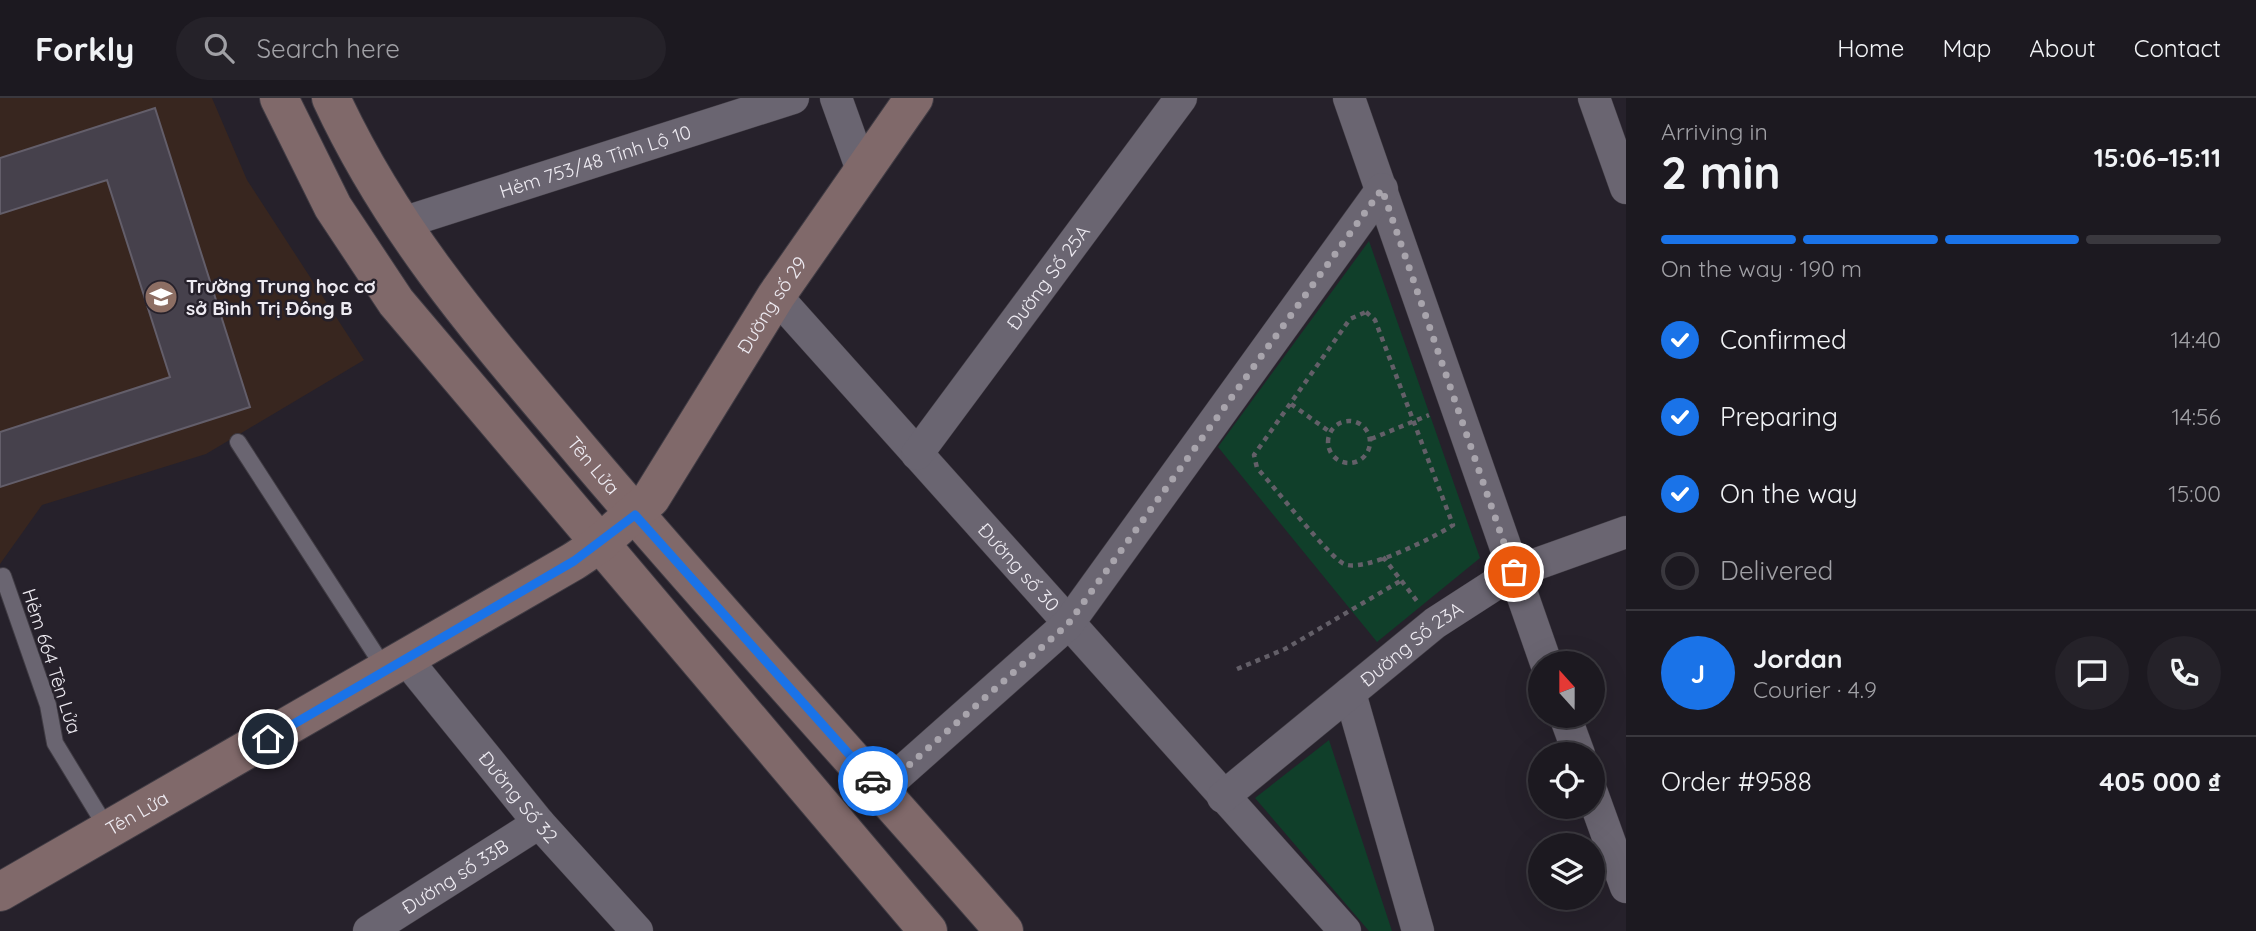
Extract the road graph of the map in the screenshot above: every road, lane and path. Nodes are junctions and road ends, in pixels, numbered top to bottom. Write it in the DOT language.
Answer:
graph roads {
  1 [pos="279,98"];
  2 [pos="331,98"];
  3 [pos="793,98"];
  4 [pos="836,98"];
  5 [pos="914,98"];
  6 [pos="1349,98"];
  7 [pos="1594,98"];
  8 [pos="1172,101"];
  9 [pos="863,173"];
  10 [pos="1626,188"];
  11 [pos="1382,189"];
  12 [pos="399,223"];
  13 [pos="776,296"];
  14 [pos="1291,404"];
  15 [pos="1456,404"];
  16 [pos="1415,421"];
  17 [pos="1330,432"];
  18 [pos="1371,439"];
  19 [pos="238,442"];
  20 [pos="917,454"];
  21 [pos="635,515"];
  22 [pos="1626,532"];
  23 [pos="598,545"];
  24 [pos="1383,557"];
  25 [pos="1514,572"];
  26 [pos="3,576"];
  27 [pos="1402,580"];
  28 [pos="1435,623"];
  29 [pos="1068,624"];
  30 [pos="1542,651"];
  31 [pos="396,665"];
  32 [pos="1237,669"];
  33 [pos="1350,693"];
  34 [pos="881,790"];
  35 [pos="1223,797"];
  36 [pos="1601,819"];
  37 [pos="539,823"];
  38 [pos="108,830"];
  39 [pos="1626,887"];
  40 [pos="0,892"];
  41 [pos="369,931"];
  42 [pos="637,931"];
  43 [pos="928,931"];
  44 [pos="1004,931"];
  45 [pos="1345,931"];
  46 [pos="1418,931"];
  1 -- 23 [label="main road"];
  2 -- 12 [label="main road, Tên Lửa"];
  3 -- 12 [label="street, Hẻm 753/48 Tỉnh Lộ 10"];
  4 -- 9 [label="street"];
  5 -- 9 [label="main road, Đường số 29"];
  6 -- 11 [label="street"];
  7 -- 10 [label="street"];
  8 -- 20 [label="street, Đường Số 25A"];
  9 -- 13 [label="main road, Đường số 29"];
  11 -- 15 [label="street"];
  11 -- 29 [label="street"];
  12 -- 21 [label="main road, Tên Lửa"];
  13 -- 20 [label="street, Đường số 30"];
  13 -- 21 [label="main road, Đường số 29"];
  14 -- 16 [label="path"];
  14 -- 17 [label="path"];
  14 -- 24 [label="path"];
  15 -- 16 [label="path"];
  15 -- 25 [label="street"];
  16 -- 18 [label="path"];
  16 -- 24 [label="path"];
  17 -- 18 [label="path"];
  17 -- 18 [label="path"];
  19 -- 31 [label="lane"];
  20 -- 29 [label="street, Đường số 30"];
  21 -- 23 [label="main road, Đường số 29"];
  21 -- 34 [label="main road, Tên Lửa"];
  22 -- 25 [label="street, Đường Số 23A"];
  23 -- 31 [label="main road, Tên Lửa"];
  23 -- 43 [label="main road"];
  24 -- 27 [label="path"];
  25 -- 28 [label="street, Đường Số 23A"];
  25 -- 30 [label="street"];
  26 -- 38 [label="lane, Hẻm 664 Tên Lửa"];
  27 -- 28 [label="path"];
  27 -- 32 [label="path"];
  28 -- 33 [label="street, Đường Số 23A"];
  29 -- 34 [label="street"];
  29 -- 35 [label="street, Đường số 30"];
  31 -- 37 [label="street, Đường Số 32"];
  31 -- 38 [label="main road, Tên Lửa"];
  33 -- 35 [label="street, Đường Số 23A"];
  33 -- 46 [label="street"];
  34 -- 44 [label="main road, Tên Lửa"];
  35 -- 45 [label="street, Đường số 30"];
  36 -- 39 [label="street"];
  37 -- 41 [label="street, Đường số 33B"];
  37 -- 42 [label="street, Đường Số 32"];
  38 -- 40 [label="main road, Tên Lửa"];
}
